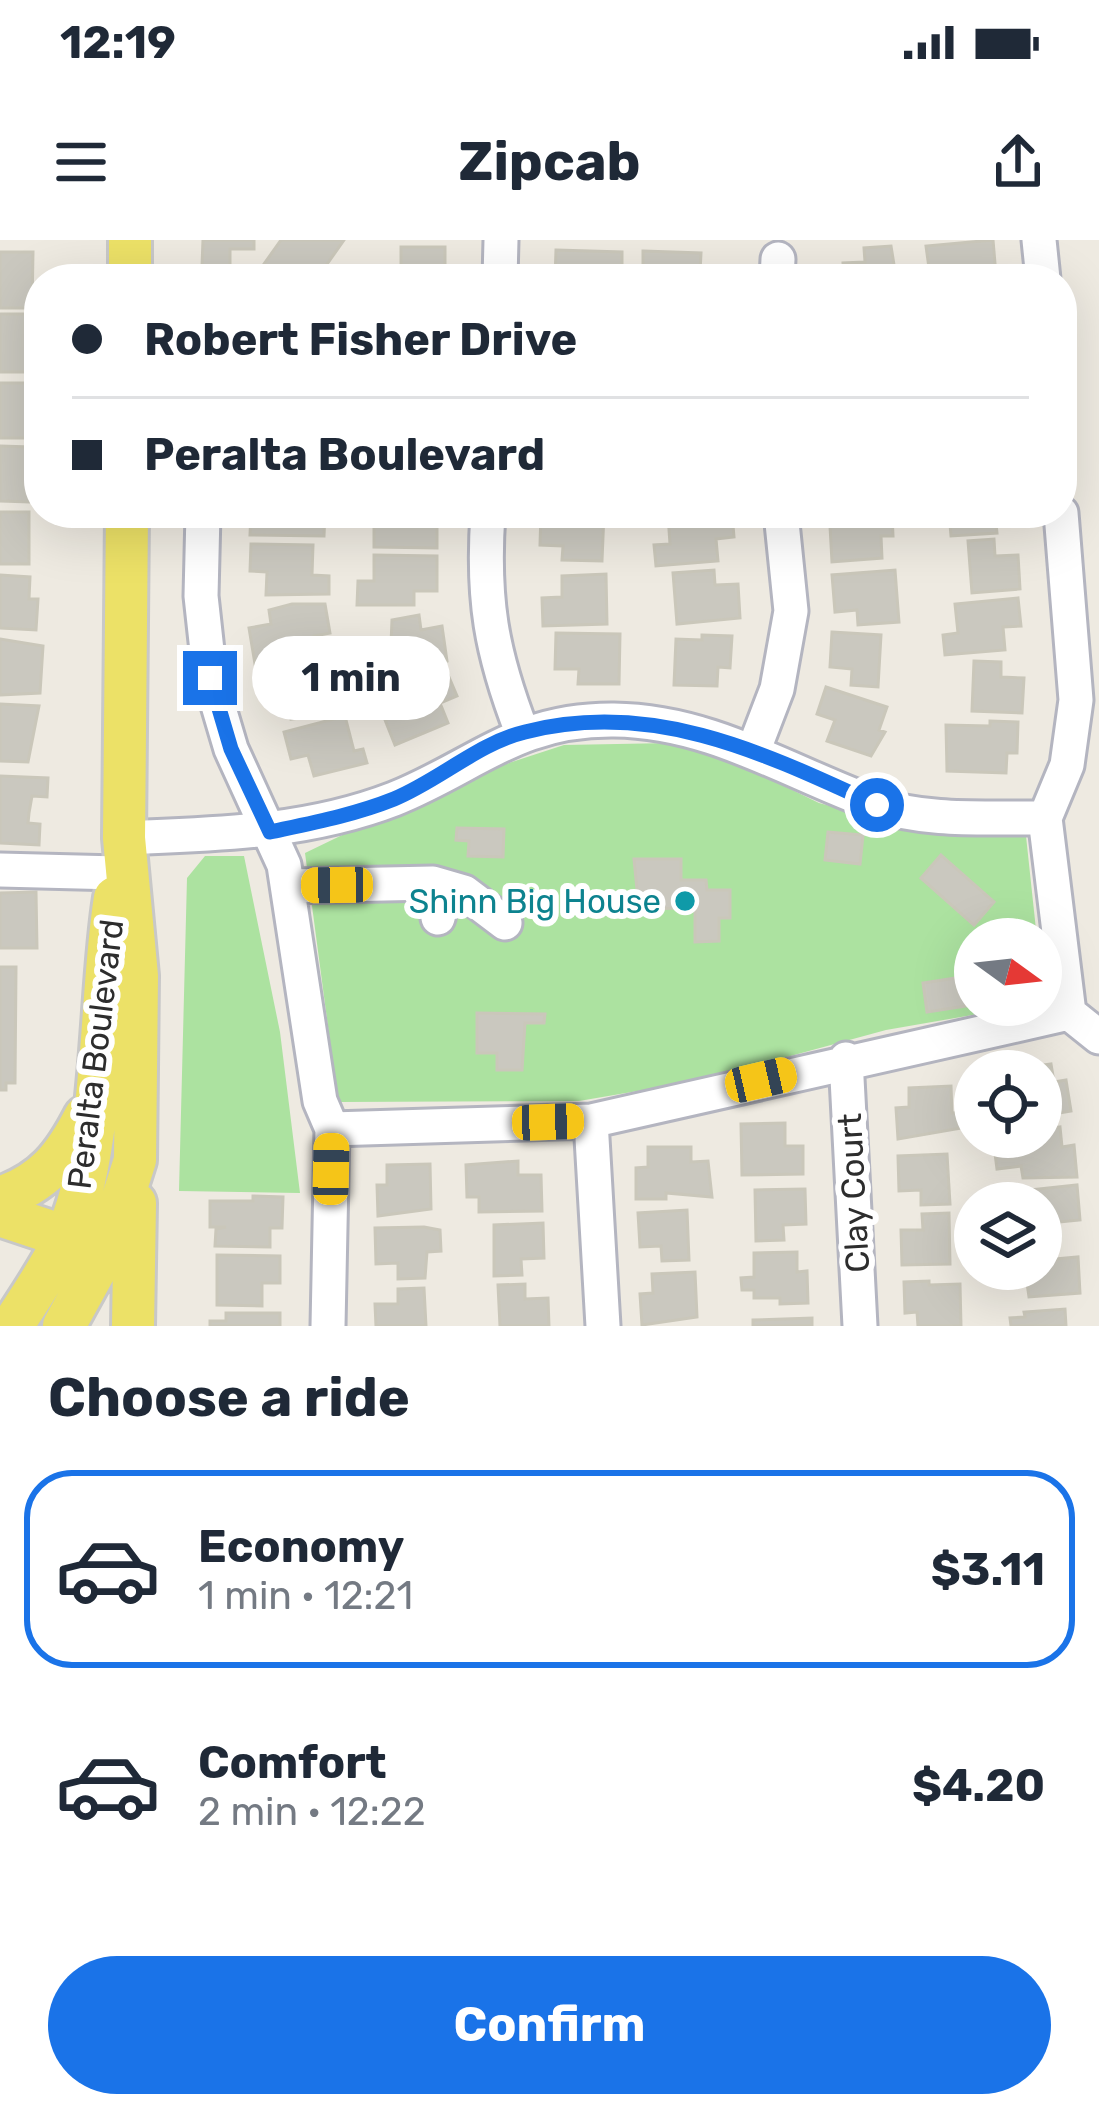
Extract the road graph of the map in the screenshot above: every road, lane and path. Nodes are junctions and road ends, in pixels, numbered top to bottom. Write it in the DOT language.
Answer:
graph roads {
  1 [pos="128,528"];
  2 [pos="202,528"];
  3 [pos="487,528"];
  4 [pos="783,528"];
  5 [pos="1062,528"];
  6 [pos="522,732"];
  7 [pos="754,749"];
  8 [pos="1045,818"];
  9 [pos="270,832"];
  10 [pos="121,856"];
  11 [pos="0,870"];
  12 [pos="290,886"];
  13 [pos="505,923"];
  14 [pos="1069,1013"];
  15 [pos="1099,1037"];
  16 [pos="846,1060"];
  17 [pos="97,1095"];
  18 [pos="591,1120"];
  19 [pos="332,1130"];
  20 [pos="135,1160"];
  21 [pos="0,1198"];
  22 [pos="0,1215"];
  23 [pos="66,1237"];
  24 [pos="75,1308"];
  25 [pos="12,1326"];
  26 [pos="133,1326"];
  27 [pos="328,1326"];
  28 [pos="603,1326"];
  29 [pos="860,1326"];
  1 -- 10 [label="main road, Peralta Boulevard"];
  2 -- 9 [label="street"];
  3 -- 6 [label="street"];
  4 -- 7 [label="street"];
  5 -- 8 [label="street"];
  6 -- 7 [label="street"];
  6 -- 9 [label="street"];
  7 -- 8 [label="street"];
  8 -- 14 [label="street"];
  9 -- 10 [label="street"];
  9 -- 12 [label="street"];
  10 -- 11 [label="street"];
  10 -- 17 [label="main road, Peralta Boulevard"];
  10 -- 20 [label="main road, Peralta Boulevard"];
  12 -- 13 [label="street"];
  12 -- 19 [label="street"];
  14 -- 15 [label="street"];
  14 -- 16 [label="street"];
  16 -- 18 [label="street"];
  16 -- 29 [label="street, Clay Court"];
  17 -- 21 [label="main road"];
  17 -- 23 [label="main road, Peralta Boulevard"];
  18 -- 19 [label="street"];
  18 -- 28 [label="street"];
  19 -- 27 [label="street"];
  20 -- 24 [label="main road, Peralta Boulevard"];
  20 -- 26 [label="main road"];
  22 -- 23 [label="main road"];
  23 -- 24 [label="main road"];
  23 -- 25 [label="main road, Peralta Boulevard"];
}
